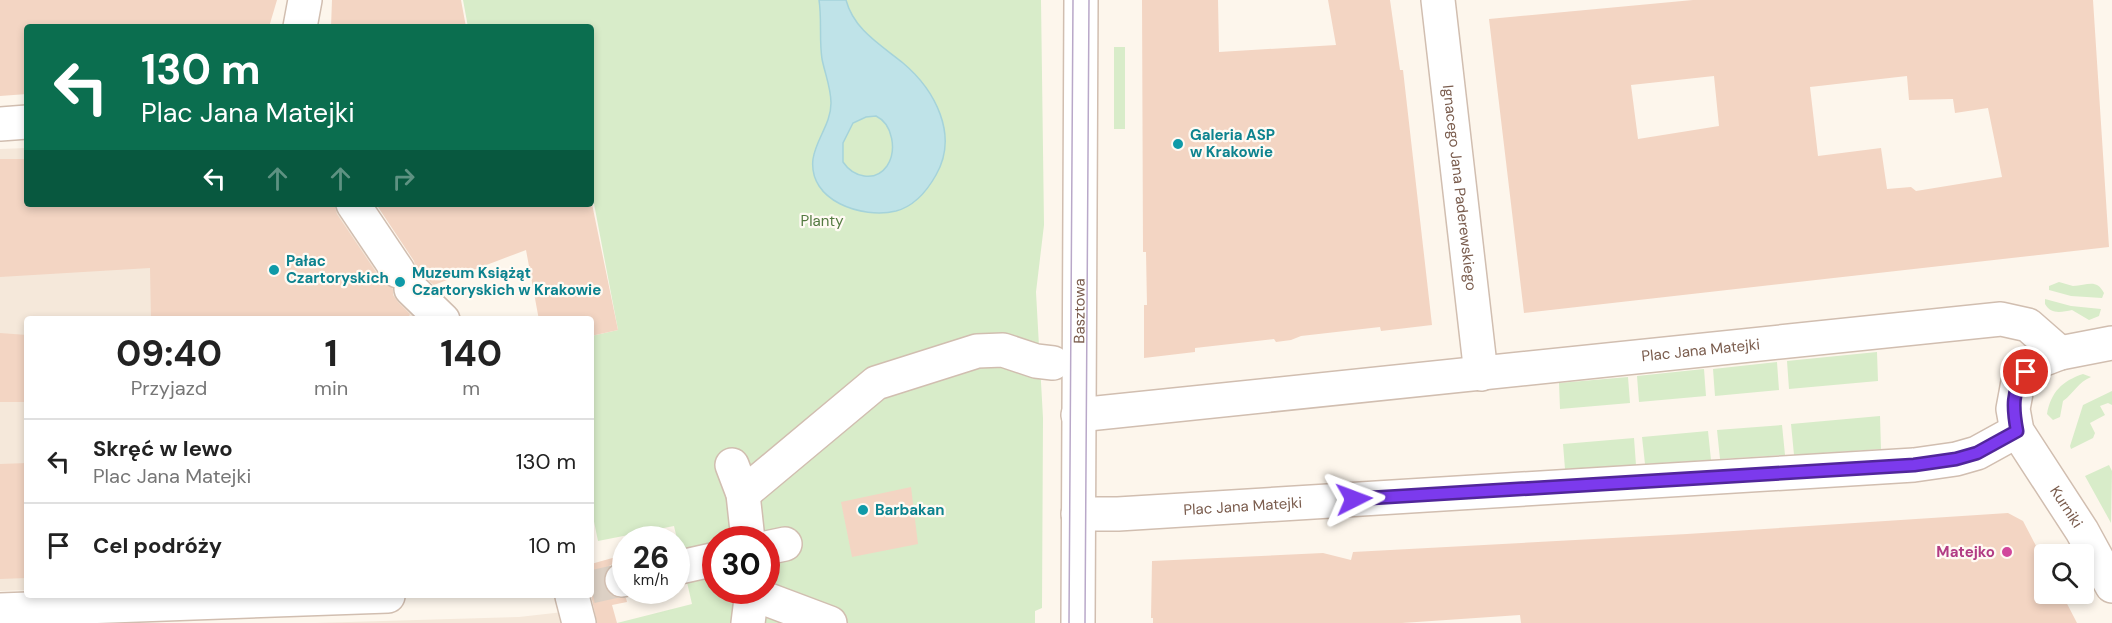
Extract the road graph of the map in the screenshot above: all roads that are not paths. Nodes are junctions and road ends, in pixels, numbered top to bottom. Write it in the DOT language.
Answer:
graph roads {
  1 [pos="306,0"];
  2 [pos="1081,0"];
  3 [pos="1438,0"];
  4 [pos="301,24"];
  5 [pos="24,122"];
  6 [pos="0,124"];
  7 [pos="355,207"];
  8 [pos="439,316"];
  9 [pos="2112,343"];
  10 [pos="2060,353"];
  11 [pos="1053,363"];
  12 [pos="1481,374"];
  13 [pos="1078,415"];
  14 [pos="2017,431"];
  15 [pos="1077,514"];
  16 [pos="746,526"];
  17 [pos="2112,586"];
  18 [pos="333,598"];
  19 [pos="573,598"];
  20 [pos="755,604"];
  21 [pos="0,610"];
  22 [pos="582,623"];
  23 [pos="830,623"];
  24 [pos="1078,623"];
  1 -- 4 [label="street"];
  2 -- 13 [label="street, Basztowa"];
  3 -- 12 [label="street, Ignacego Jana Paderewskiego"];
  5 -- 6 [label="street"];
  7 -- 8 [label="street"];
  9 -- 10 [label="street"];
  10 -- 12 [label="street, Plac Jana Matejki"];
  10 -- 14 [label="street"];
  11 -- 16 [label="street"];
  12 -- 13 [label="street, Plac Jana Matejki"];
  13 -- 15 [label="street, Basztowa"];
  14 -- 15 [label="street, Plac Jana Matejki"];
  14 -- 17 [label="street, Kurniki"];
  15 -- 24 [label="street, Basztowa"];
  18 -- 21 [label="street"];
  19 -- 22 [label="street"];
  20 -- 23 [label="street"];
}
